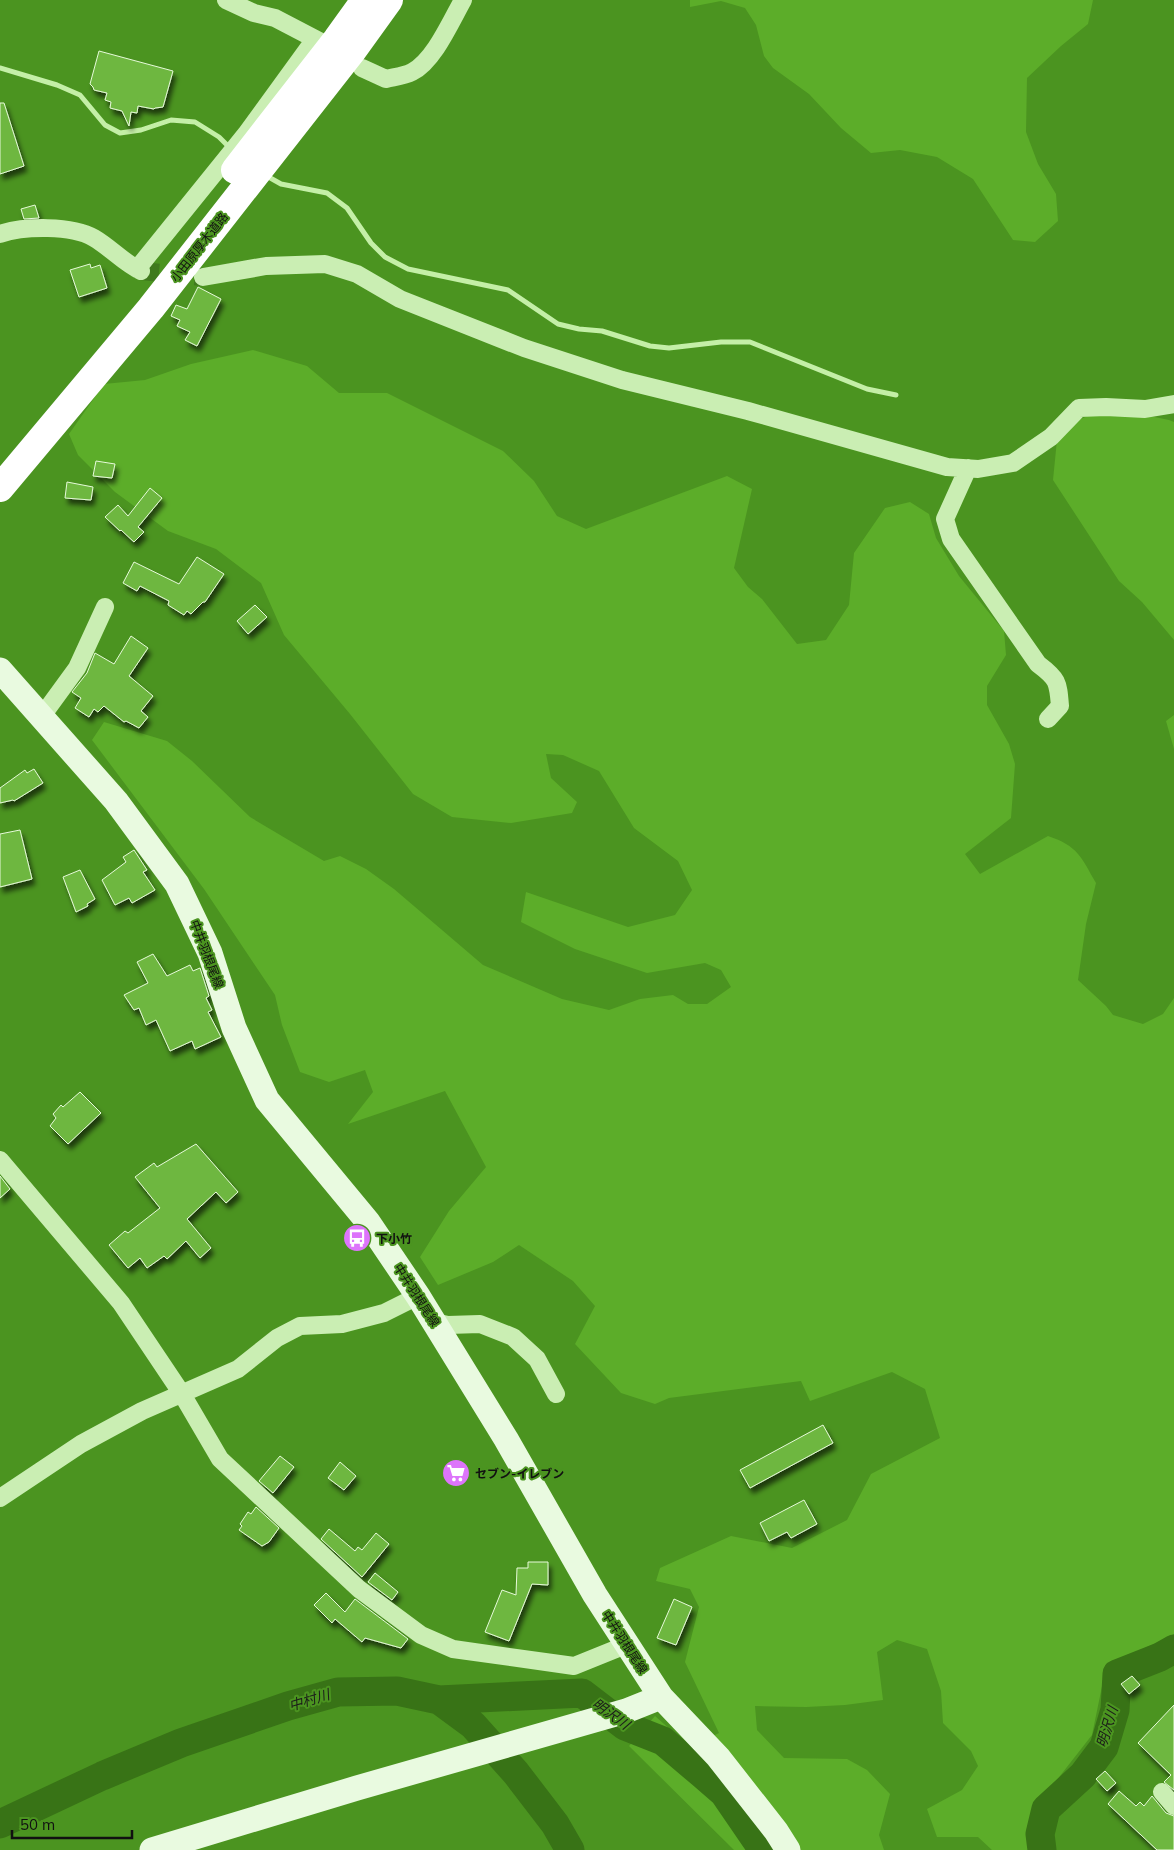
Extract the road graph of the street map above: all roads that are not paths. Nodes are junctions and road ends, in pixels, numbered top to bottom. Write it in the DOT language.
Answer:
graph roads {
  1 [pos="226,0"];
  2 [pos="365,0"];
  3 [pos="389,0"];
  4 [pos="463,0"];
  5 [pos="362,68"];
  6 [pos="0,234"];
  7 [pos="204,277"];
  8 [pos="1174,404"];
  9 [pos="0,458"];
  10 [pos="968,468"];
  11 [pos="0,488"];
  12 [pos="105,607"];
  13 [pos="0,670"];
  14 [pos="42,716"];
  15 [pos="1048,719"];
  16 [pos="0,1160"];
  17 [pos="418,1296"];
  18 [pos="434,1322"];
  19 [pos="182,1394"];
  20 [pos="556,1394"];
  21 [pos="0,1498"];
  22 [pos="626,1645"];
  23 [pos="661,1697"];
  24 [pos="1162,1792"];
  25 [pos="1174,1806"];
  26 [pos="152,1850"];
  27 [pos="788,1850"];
  1 -- 6 [label="street"];
  2 -- 9 [label="highway, 小田原厚木道路"];
  3 -- 11 [label="highway, 小田原厚木道路"];
  4 -- 5 [label="street"];
  7 -- 10 [label="street"];
  8 -- 10 [label="street"];
  10 -- 15 [label="street"];
  12 -- 14 [label="street"];
  13 -- 14 [label="main road, 中井羽根尾線"];
  14 -- 17 [label="main road, 中井羽根尾線"];
  16 -- 19 [label="street"];
  17 -- 18 [label="main road, 中井羽根尾線"];
  17 -- 19 [label="street"];
  18 -- 20 [label="street"];
  18 -- 22 [label="main road, 中井羽根尾線"];
  19 -- 21 [label="street"];
  19 -- 22 [label="street"];
  22 -- 23 [label="main road, 中井羽根尾線"];
  23 -- 26 [label="main road"];
  23 -- 27 [label="main road, 中井羽根尾線"];
  24 -- 25 [label="street"];
}
